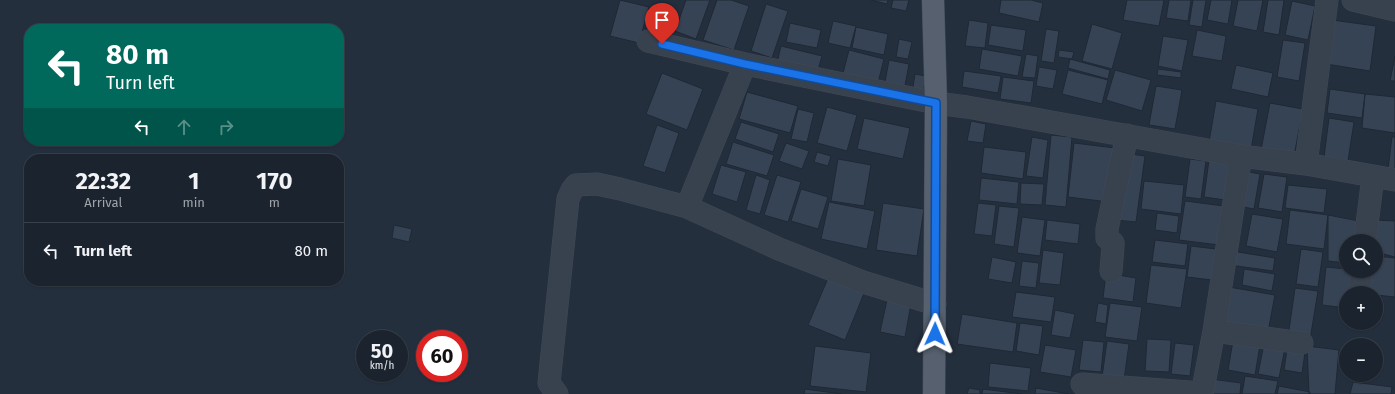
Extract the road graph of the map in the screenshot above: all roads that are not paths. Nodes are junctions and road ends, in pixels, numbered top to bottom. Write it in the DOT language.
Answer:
graph roads {
  1 [pos="933,0"];
  2 [pos="1327,0"];
  3 [pos="1353,0"];
  4 [pos="1391,6"];
  5 [pos="648,41"];
  6 [pos="745,64"];
  7 [pos="936,103"];
  8 [pos="1127,135"];
  9 [pos="1241,156"];
  10 [pos="1306,164"];
  11 [pos="1373,176"];
  12 [pos="1395,180"];
  13 [pos="687,207"];
  14 [pos="1366,234"];
  15 [pos="1111,271"];
  16 [pos="935,304"];
  17 [pos="1214,331"];
  18 [pos="1302,343"];
  19 [pos="1082,384"];
  20 [pos="557,394"];
  21 [pos="934,394"];
  22 [pos="1202,394"];
  1 -- 7 [label="main road"];
  2 -- 10 [label="street"];
  3 -- 4 [label="street"];
  5 -- 6 [label="street"];
  6 -- 7 [label="street"];
  6 -- 13 [label="street"];
  7 -- 8 [label="street"];
  7 -- 16 [label="main road"];
  8 -- 9 [label="street"];
  8 -- 15 [label="street"];
  9 -- 10 [label="street"];
  9 -- 17 [label="street"];
  10 -- 11 [label="street"];
  11 -- 12 [label="street"];
  11 -- 14 [label="street"];
  13 -- 16 [label="street"];
  13 -- 20 [label="street"];
  16 -- 21 [label="main road"];
  17 -- 18 [label="street"];
  17 -- 22 [label="street"];
  19 -- 22 [label="street"];
}
